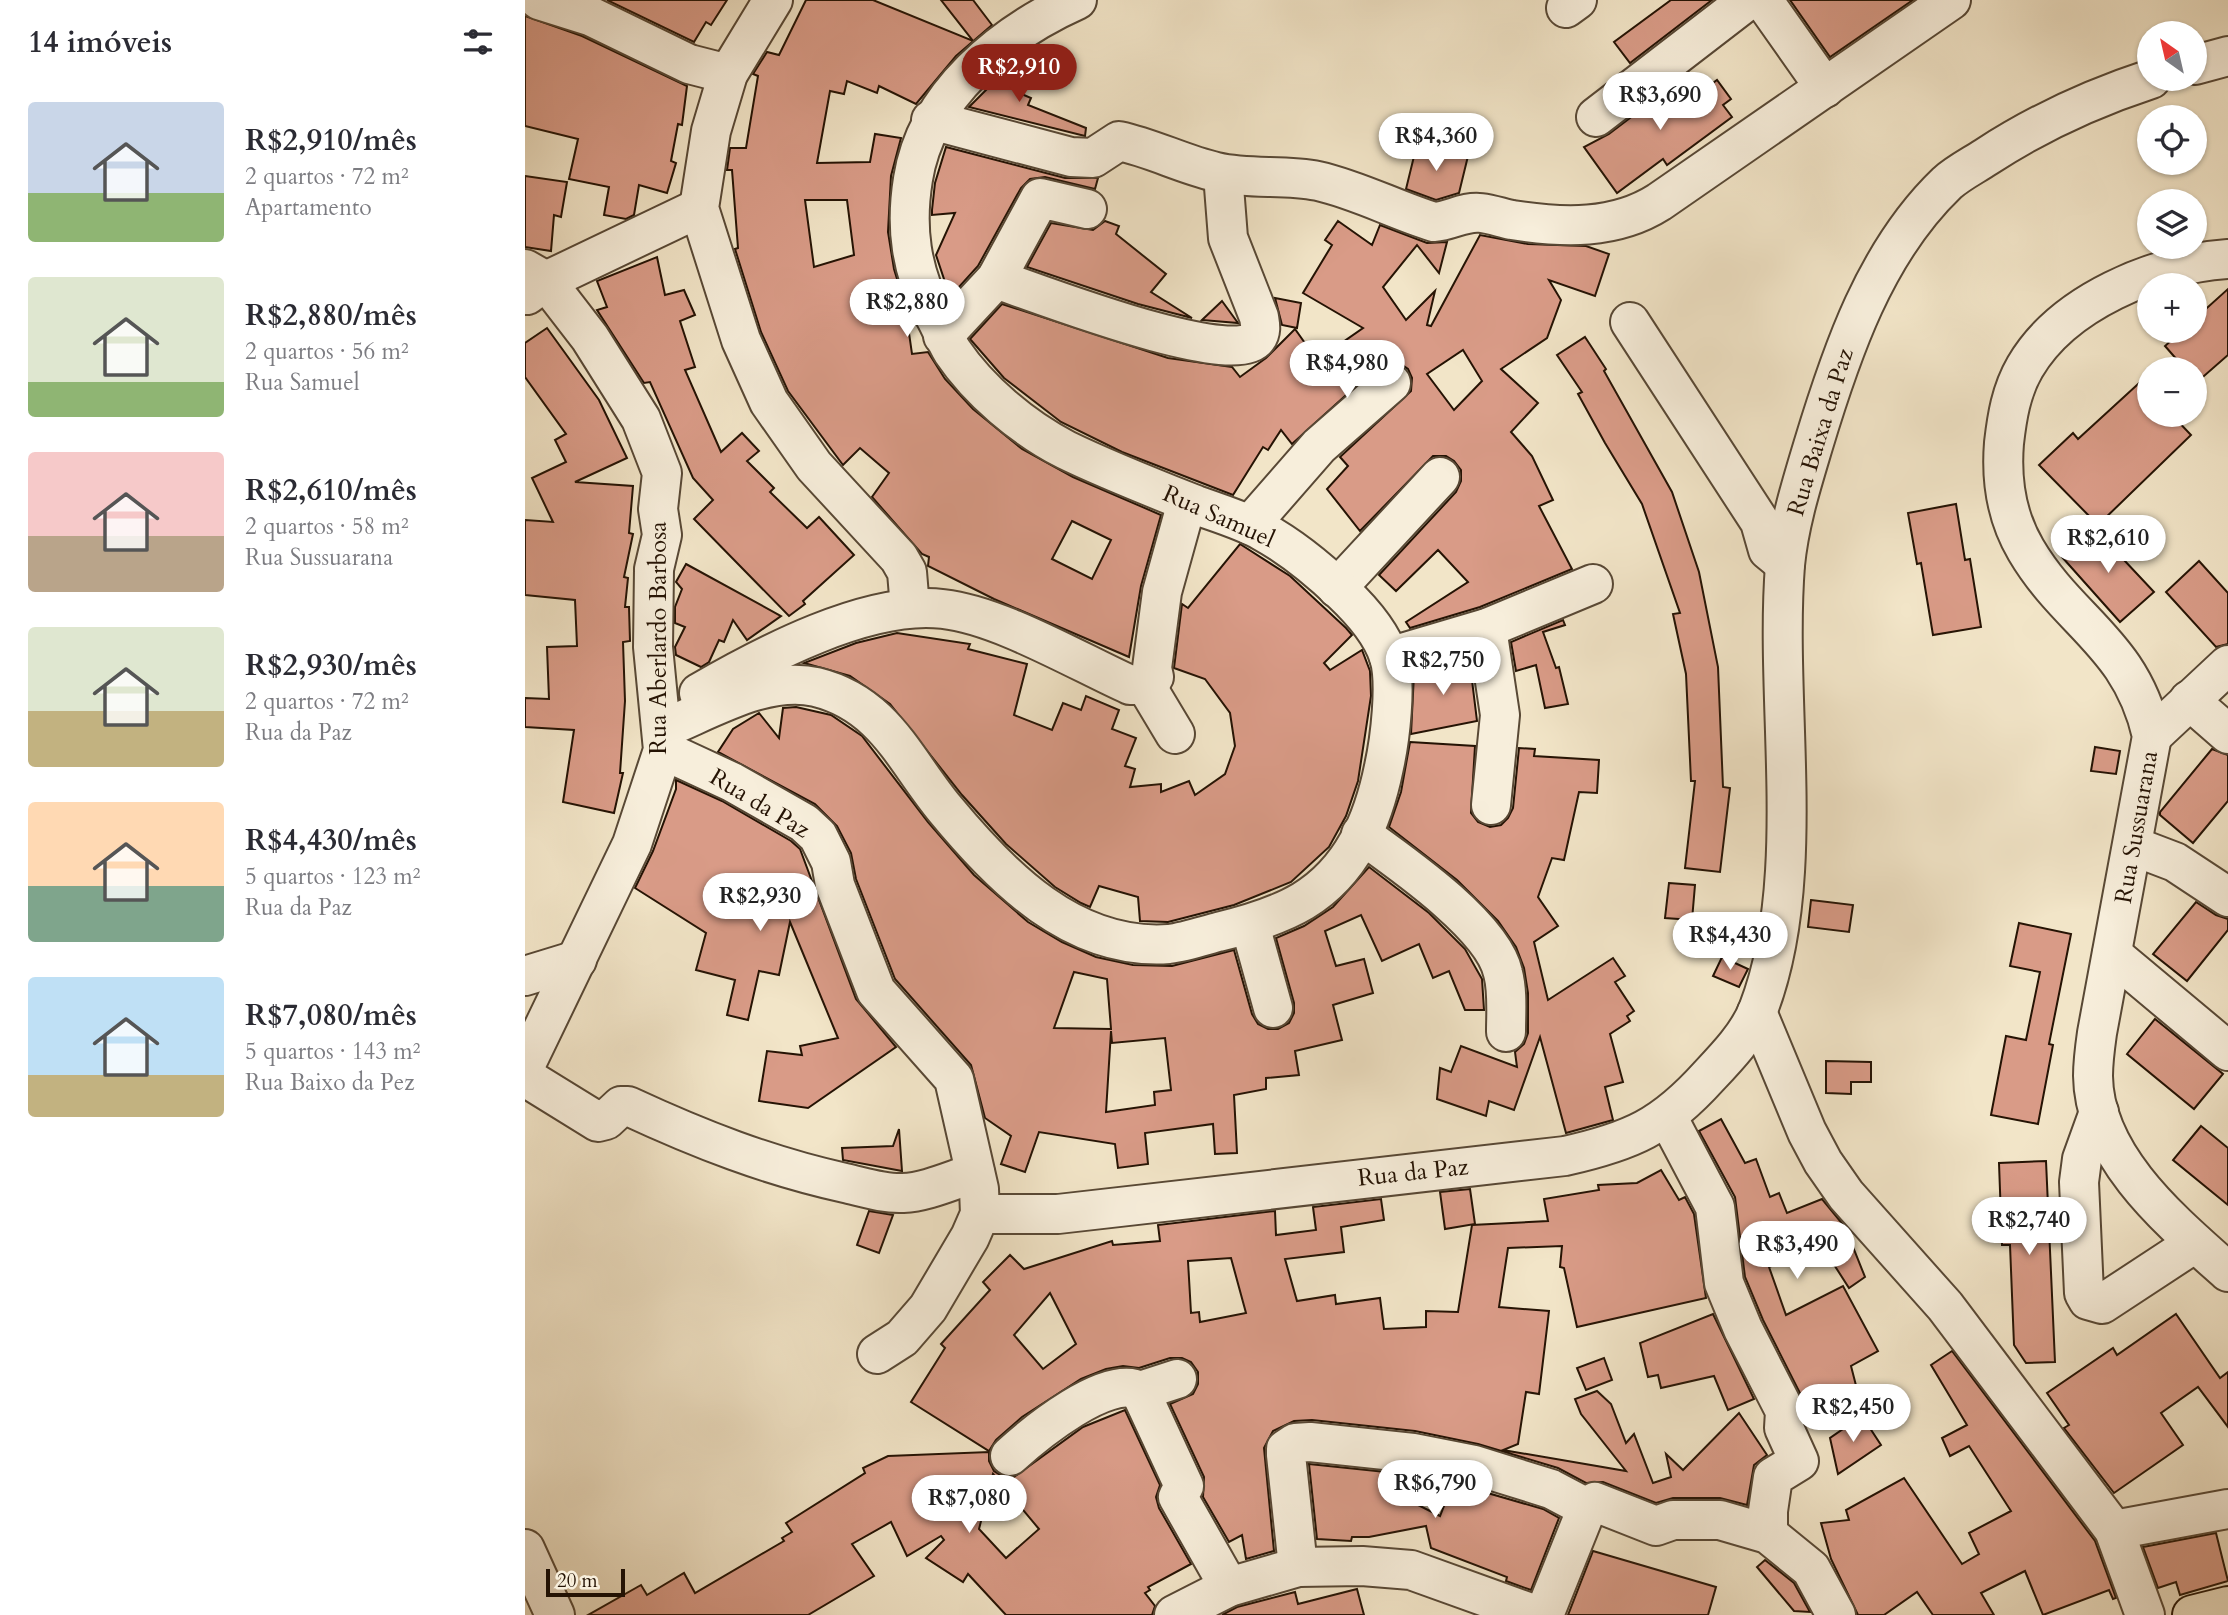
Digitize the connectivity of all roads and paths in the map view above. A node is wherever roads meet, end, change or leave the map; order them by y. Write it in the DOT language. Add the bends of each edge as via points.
graph roads {
  1 [pos="539,0"];
  2 [pos="773,0"];
  3 [pos="1077,0"];
  4 [pos="1748,0"];
  5 [pos="1763,0"];
  6 [pos="1951,0"];
  7 [pos="2228,56"];
  8 [pos="2207,62"];
  9 [pos="728,74"];
  10 [pos="2137,83"];
  11 [pos="1825,88"];
  12 [pos="1596,117"];
  13 [pos="931,120"];
  14 [pos="1223,174"];
  15 [pos="699,208"];
  16 [pos="1087,209"];
  17 [pos="2228,259"];
  18 [pos="996,279"];
  19 [pos="532,282"];
  20 [pos="1630,322"];
  21 [pos="943,336"];
  22 [pos="1391,383"];
  23 [pos="1440,477"];
  24 [pos="1187,502"];
  25 [pos="1776,518"];
  26 [pos="1250,525"];
  27 [pos="1593,584"];
  28 [pos="1337,588"];
  29 [pos="910,608"];
  30 [pos="1487,628"];
  31 [pos="1389,657"];
  32 [pos="2228,665"];
  33 [pos="1145,684"];
  34 [pos="2189,700"];
  35 [pos="662,732"];
  36 [pos="1175,734"];
  37 [pos="2228,734"];
  38 [pos="2152,736"];
  39 [pos="1491,805"];
  40 [pos="1361,834"];
  41 [pos="2133,846"];
  42 [pos="2228,897"];
  43 [pos="1250,925"];
  44 [pos="2112,954"];
  45 [pos="577,960"];
  46 [pos="525,976"];
  47 [pos="1273,1008"];
  48 [pos="1757,1012"];
  49 [pos="1506,1032"];
  50 [pos="2228,1051"];
  51 [pos="525,1066"];
  52 [pos="525,1077"];
  53 [pos="2099,1112"];
  54 [pos="1668,1118"];
  55 [pos="975,1173"];
  56 [pos="980,1214"];
  57 [pos="2195,1242"];
  58 [pos="2228,1272"];
  59 [pos="877,1354"];
  60 [pos="1177,1379"];
  61 [pos="1140,1391"];
  62 [pos="1010,1456"];
  63 [pos="1587,1508"];
  64 [pos="2228,1509"];
  65 [pos="2114,1530"];
  66 [pos="1768,1534"];
  67 [pos="525,1549"];
  68 [pos="1298,1567"];
  69 [pos="1229,1587"];
  70 [pos="2228,1606"];
  71 [pos="555,1615"];
  72 [pos="1174,1615"];
  73 [pos="1535,1615"];
  74 [pos="1544,1615"];
  75 [pos="1836,1615"];
  76 [pos="2145,1615"];
  77 [pos="2192,1615"];
  1 -- 9 [label="street" via="590,16 689,64"];
  2 -- 9 [label="street"];
  3 -- 13 [label="street, Rua Samuel" via="1010,40 973,69"];
  4 -- 12 [label="street"];
  5 -- 11 [label="street"];
  6 -- 11 [label="street"];
  7 -- 8 [label="street"];
  9 -- 15 [label="street" via="711,131"];
  10 -- 25 [label="street, Rua Baixa da Paz" via="2100,95 2021,134 1949,181 1904,232 1859,313"];
  11 -- 14 [label="street" via="1650,208 1616,222 1584,225 1480,213 1434,222 1320,182"];
  13 -- 14 [label="street" via="1071,157 1093,158 1119,141"];
  13 -- 21 [label="street, Rua Samuel" via="914,168 907,214 913,264"];
  14 -- 18 [label="street" via="1228,238 1259,317 1258,337 1251,343 1222,346 1163,334"];
  15 -- 19 [label="street"];
  15 -- 29 [label="street" via="741,340 769,402 814,466 899,558 907,572"];
  16 -- 18 [label="street" via="1040,198"];
  17 -- 38 [label="street, Rua Sussuarana" via="2180,266 2144,279 2069,318 2044,339 2024,368 2008,411 2002,464 2013,522 2047,579 2130,676 2145,704"];
  18 -- 21 [label="street"];
  19 -- 35 [label="street, Rua Aberlardo Barbosa" via="590,338 641,419 662,473 653,647"];
  20 -- 25 [label="street"];
  21 -- 24 [label="street, Rua Samuel" via="956,357 1002,406 1037,432 1064,449"];
  22 -- 26 [label="street" via="1319,446"];
  23 -- 28 [label="street"];
  24 -- 26 [label="street, Rua Samuel"];
  24 -- 33 [label="street" via="1162,592 1154,677"];
  25 -- 48 [label="street, Rua da Paz" via="1768,550 1785,564 1782,704 1786,833 1776,940"];
  26 -- 28 [label="street, Rua Samuel" via="1325,574"];
  27 -- 30 [label="street"];
  28 -- 31 [label="street, Rua Samuel" via="1362,611"];
  29 -- 33 [label="street" via="942,608 971,615 1130,685"];
  29 -- 35 [label="street" via="854,621 767,656"];
  30 -- 31 [label="street"];
  30 -- 39 [label="street" via="1500,715"];
  31 -- 40 [label="street, Rua Samuel" via="1392,729 1381,784"];
  32 -- 34 [label="street"];
  33 -- 36 [label="street"];
  34 -- 37 [label="street"];
  34 -- 38 [label="street"];
  35 -- 43 [label="street, Rua Samuel" via="751,694 787,685 814,687 841,696 870,714 896,738 943,807 1039,905 1089,932 1131,942 1171,944"];
  35 -- 45 [label="street, Rua Aberlardo Barbosa" via="632,844"];
  35 -- 55 [label="street, Rua da Paz" via="818,836 876,991 954,1079"];
  38 -- 41 [label="street, Rua Sussuarana"];
  40 -- 43 [label="street, Rua Samuel" via="1356,852 1342,870 1303,901"];
  40 -- 49 [label="street" via="1448,902 1493,948 1503,971"];
  41 -- 42 [label="street" via="2175,862"];
  41 -- 44 [label="street, Rua Sussuarana"];
  43 -- 47 [label="street"];
  44 -- 50 [label="street"];
  44 -- 53 [label="street, Rua Sussuarana" via="2093,1077"];
  45 -- 46 [label="street"];
  45 -- 51 [label="street, Rua Aberlardo Barbosa"];
  48 -- 54 [label="street, Rua da Paz" via="1735,1046"];
  48 -- 65 [label="street" via="1807,1132 1846,1195 1945,1306"];
  52 -- 55 [label="street" via="598,1122 628,1106 741,1155 883,1191 923,1190"];
  53 -- 57 [label="street, Rua Sussuarana" via="2116,1151 2142,1187"];
  53 -- 57 [label="street" via="2079,1182 2088,1300 2102,1304"];
  54 -- 56 [label="street, Rua da Paz" via="1625,1140 1565,1156 1058,1213"];
  54 -- 66 [label="street" via="1715,1207 1724,1283 1785,1411 1784,1428 1799,1461 1773,1478"];
  55 -- 56 [label="street, Rua da Paz"];
  56 -- 59 [label="street" via="929,1308 902,1338"];
  57 -- 58 [label="street, Rua Sussuarana"];
  60 -- 61 [label="street"];
  61 -- 62 [label="street" via="1131,1386 1090,1399"];
  61 -- 69 [label="street" via="1184,1486 1178,1497"];
  63 -- 66 [label="street" via="1595,1502 1656,1526 1692,1518 1720,1520"];
  63 -- 68 [label="street" via="1551,1489 1474,1465 1413,1453 1294,1443 1286,1455"];
  63 -- 74 [label="street"];
  64 -- 65 [label="street"];
  65 -- 76 [label="street"];
  66 -- 75 [label="street" via="1811,1569"];
  67 -- 71 [label="street"];
  68 -- 69 [label="street"];
  68 -- 73 [label="street" via="1411,1570"];
  69 -- 72 [label="street"];
  70 -- 77 [label="main road"];
}
